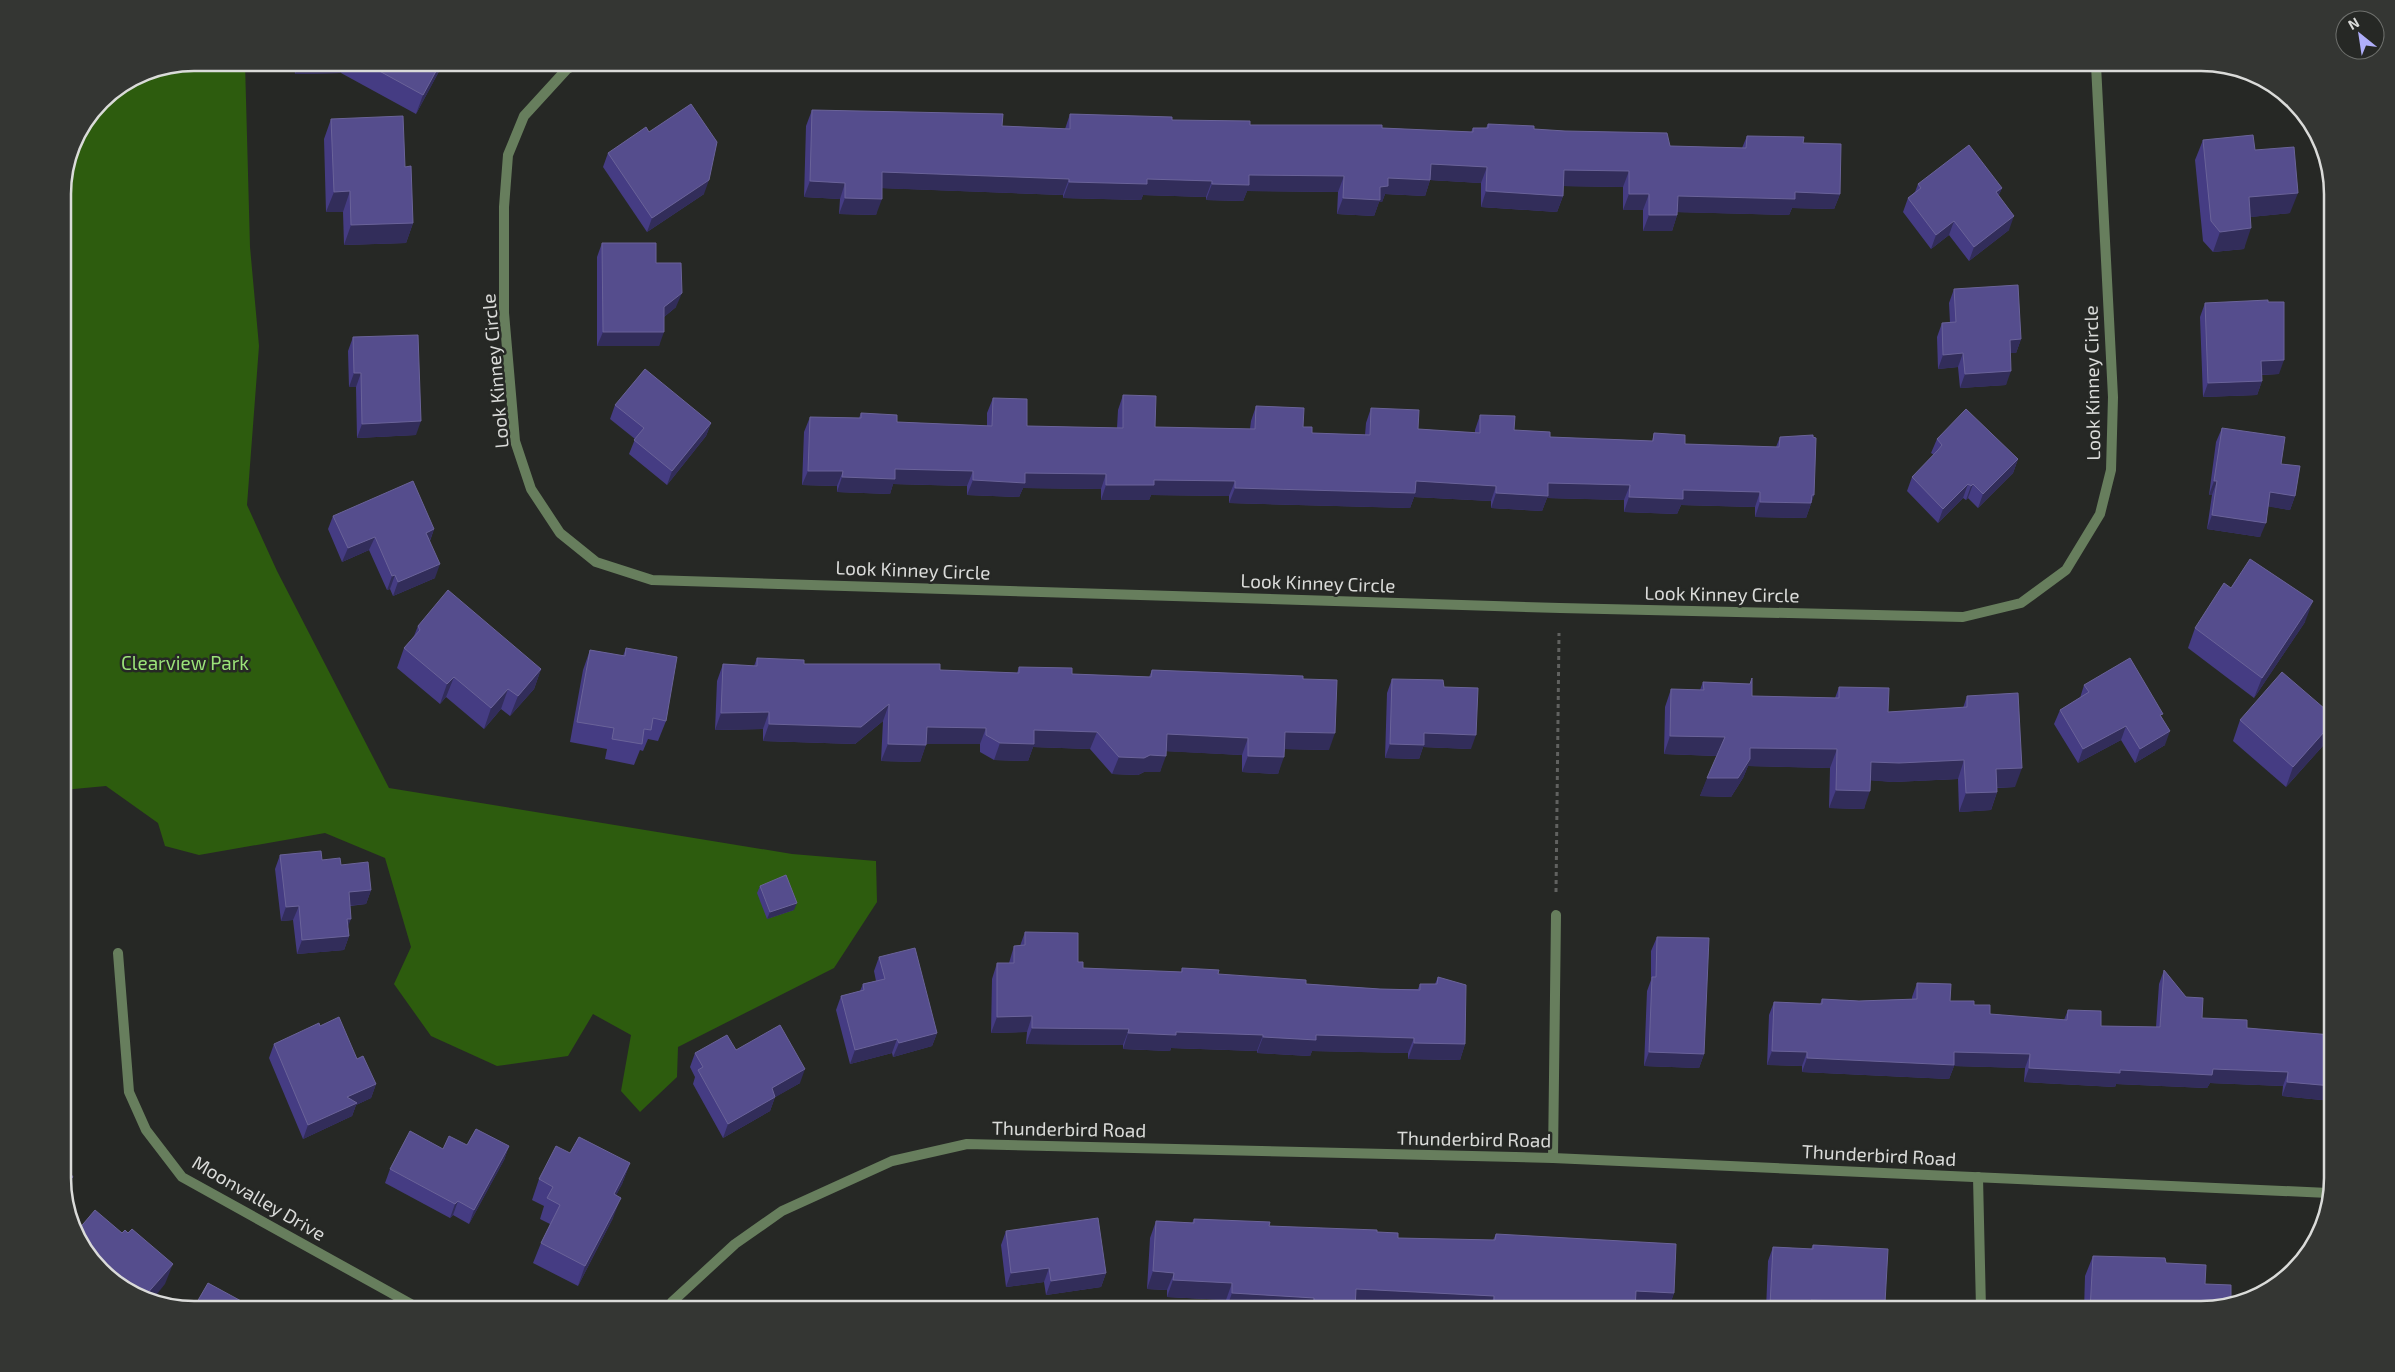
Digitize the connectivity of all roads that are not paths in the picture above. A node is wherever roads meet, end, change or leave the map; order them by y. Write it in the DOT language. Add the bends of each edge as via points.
graph roads {
  1 [pos="565,71"];
  2 [pos="2096,71"];
  3 [pos="1556,915"];
  4 [pos="118,953"];
  5 [pos="1553,1158"];
  6 [pos="1978,1177"];
  7 [pos="2323,1193"];
  8 [pos="404,1301"];
  9 [pos="673,1301"];
  10 [pos="1981,1301"];
  1 -- 2 [label="street, Look Kinney Circle" via="524,116 508,155 504,207 504,313 515,441 531,489 560,533 596,562 652,580 1963,617 2021,604 2066,570 2100,514 2112,470 2114,397"];
  3 -- 5 [label="street"];
  4 -- 8 [label="street, Moonvalley Drive" via="129,1092 146,1130 182,1177"];
  5 -- 6 [label="street, Thunderbird Road"];
  5 -- 9 [label="street, Thunderbird Road" via="967,1144 892,1161 782,1211 735,1244"];
  6 -- 7 [label="street, Thunderbird Road"];
  6 -- 10 [label="street"];
}
